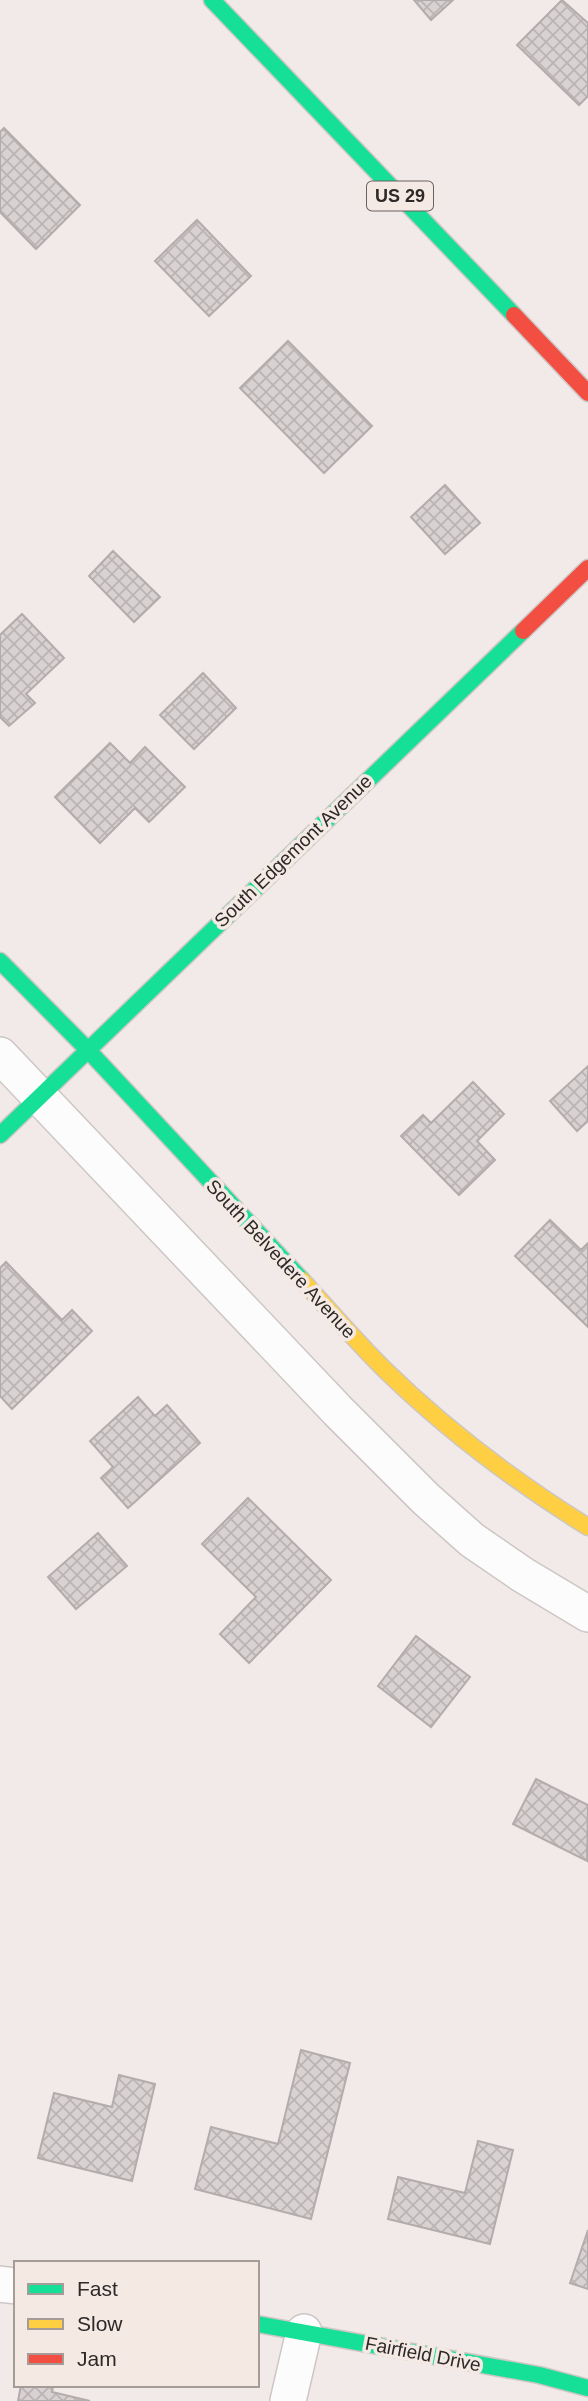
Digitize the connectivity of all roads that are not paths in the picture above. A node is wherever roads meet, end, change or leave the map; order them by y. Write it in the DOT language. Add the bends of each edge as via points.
graph roads {
  1 [pos="212,0"];
  2 [pos="588,393"];
  3 [pos="588,568"];
  4 [pos="0,961"];
  5 [pos="87,1049"];
  6 [pos="0,1055"];
  7 [pos="38,1096"];
  8 [pos="0,1135"];
  9 [pos="588,1527"];
  10 [pos="588,1614"];
  11 [pos="259,2324"];
  12 [pos="304,2332"];
  13 [pos="588,2388"];
  14 [pos="288,2401"];
  1 -- 2 [label="street, US 29"];
  3 -- 5 [label="street, South Edgemont Avenue"];
  4 -- 5 [label="street, South Belvedere Avenue"];
  5 -- 7 [label="street, South Edgemont Avenue"];
  5 -- 9 [label="street, South Belvedere Avenue" via="425,1408 473,1448"];
  6 -- 7 [label="street"];
  7 -- 8 [label="street, South Edgemont Avenue"];
  7 -- 10 [label="street" via="426,1499 472,1540"];
  11 -- 12 [label="street, Fairfield Drive"];
  12 -- 13 [label="street, Fairfield Drive"];
  12 -- 14 [label="street"];
}
